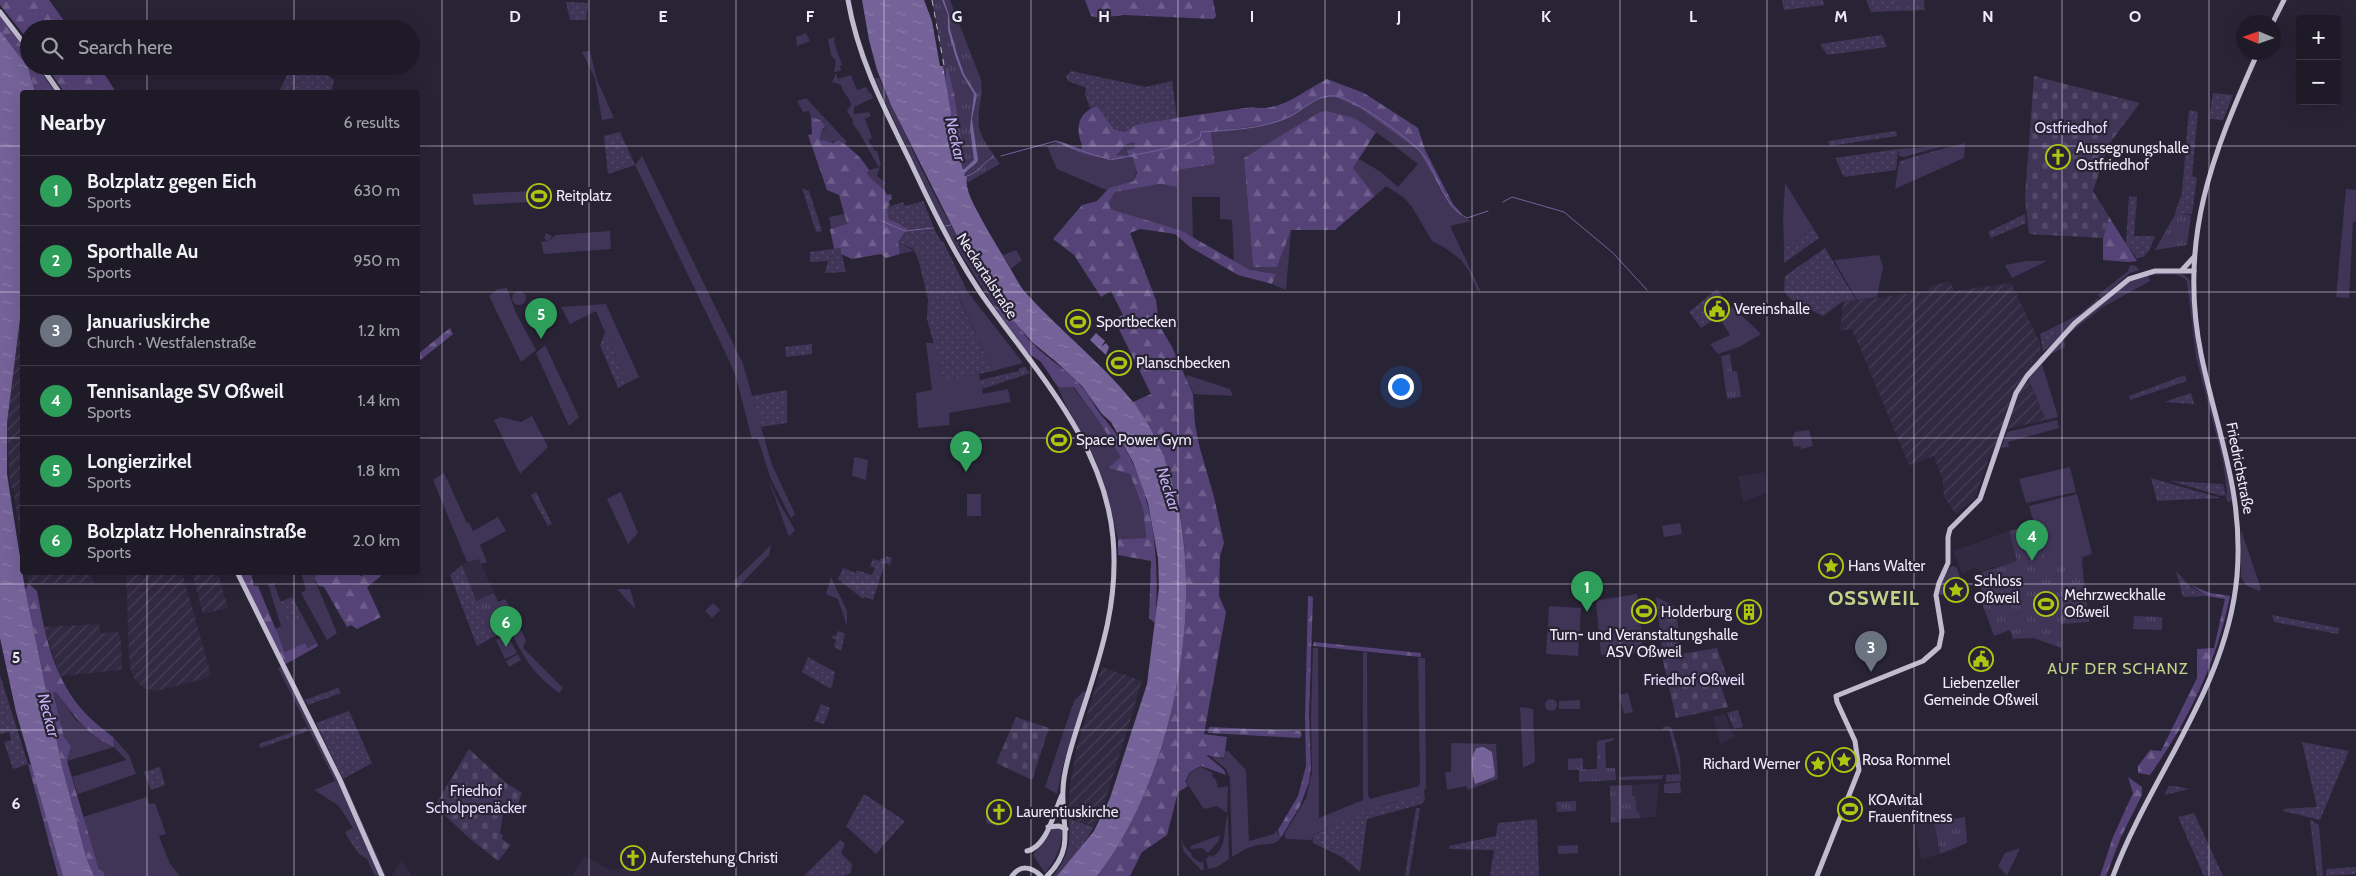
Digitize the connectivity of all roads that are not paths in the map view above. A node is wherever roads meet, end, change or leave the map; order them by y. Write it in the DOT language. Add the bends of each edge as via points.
graph roads {
  1 [pos="848,0"];
  2 [pos="2284,0"];
  3 [pos="0,12"];
  4 [pos="2277,15"];
  5 [pos="20,38"];
  6 [pos="2255,60"];
  7 [pos="47,75"];
  8 [pos="58,90"];
  9 [pos="2194,256"];
  10 [pos="2182,270"];
  11 [pos="2194,271"];
  12 [pos="238,575"];
  13 [pos="1063,795"];
  14 [pos="1048,826"];
  15 [pos="1066,829"];
  16 [pos="1027,852"];
  17 [pos="1039,874"];
  18 [pos="382,876"];
  19 [pos="1012,876"];
  20 [pos="1047,876"];
  21 [pos="1817,876"];
  22 [pos="2113,876"];
  1 -- 13 [label="main road, Neckartalstraße" via="854,30 871,79 940,224 979,289 1053,391 1084,443 1107,504 1114,557 1112,599 1105,640 1068,762"];
  2 -- 4 [label="main road"];
  3 -- 5 [label="main road"];
  6 -- 9 [label="main road, Friedrichstraße" via="2214,158 2203,196"];
  7 -- 8 [label="main road"];
  9 -- 10 [label="main road"];
  9 -- 11 [label="main road, Friedrichstraße"];
  10 -- 11 [label="main road"];
  10 -- 21 [label="main road" via="2143,273 2120,286 2075,323 2027,376 2016,393 1980,499 1954,522 1948,533 1948,563 1936,595 1942,632 1939,647 1923,661 1836,698 1855,741 1860,770"];
  11 -- 22 [label="main road, Friedrichstraße" via="2194,308 2201,353 2235,497 2238,550 2235,594 2223,646 2209,684 2138,818"];
  12 -- 18 [label="main road" via="351,803"];
  13 -- 14 [label="main road"];
  13 -- 15 [label="main road"];
  14 -- 15 [label="main road"];
  14 -- 16 [label="main road" via="1038,846"];
  15 -- 20 [label="main road" via="1062,856"];
  17 -- 19 [label="main road" via="1023,868"];
}
